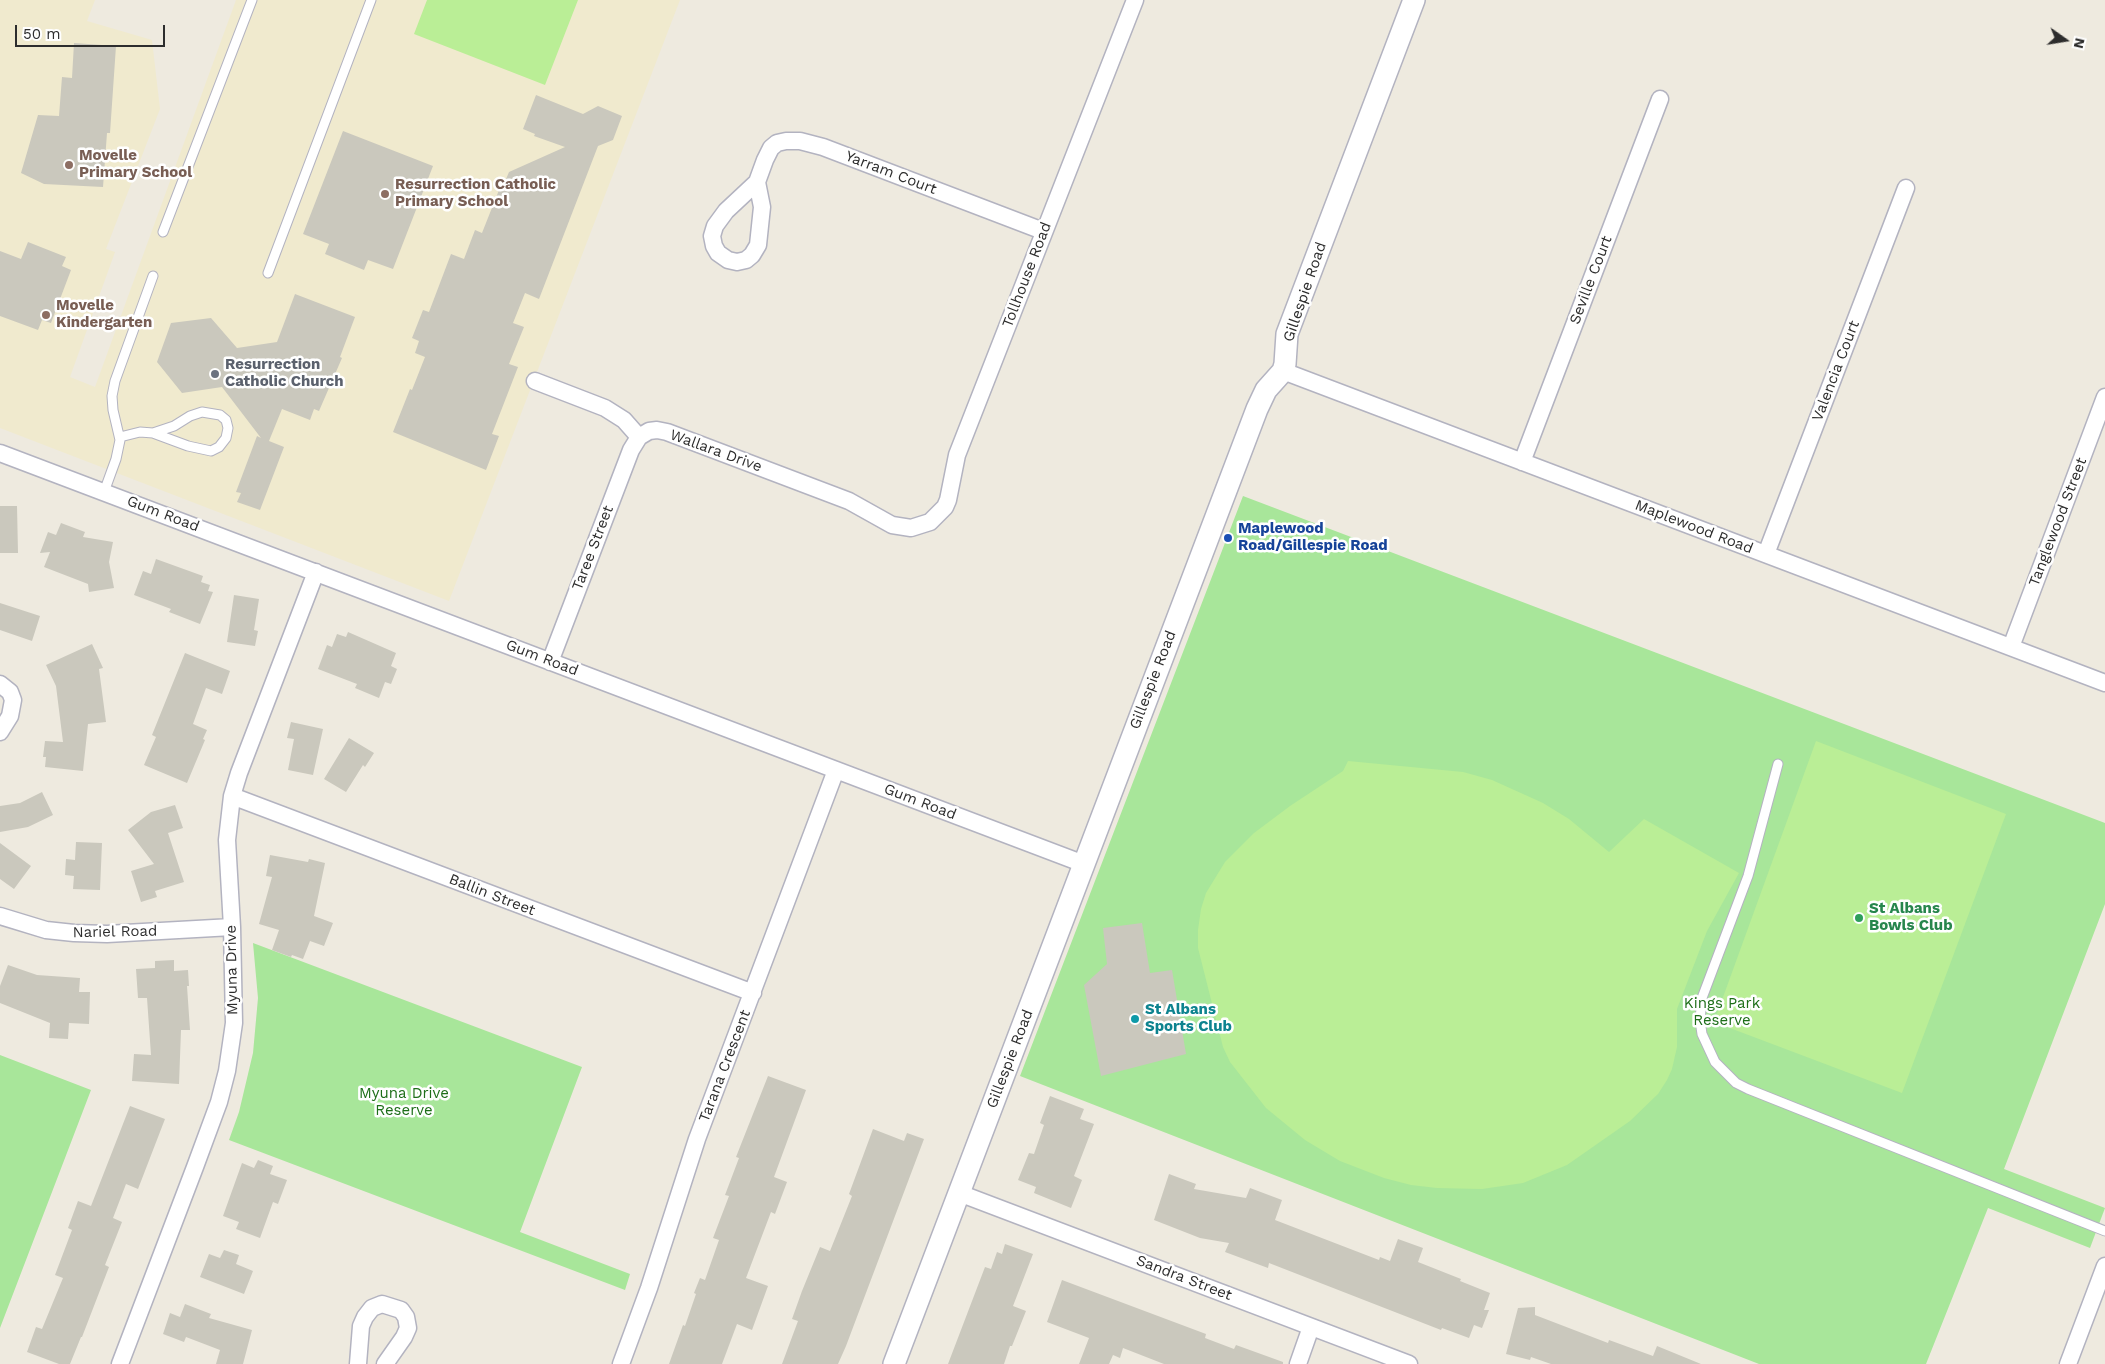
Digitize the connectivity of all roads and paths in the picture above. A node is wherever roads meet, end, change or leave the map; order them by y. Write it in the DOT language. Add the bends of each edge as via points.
graph roads {
  1 [pos="252,0"];
  2 [pos="372,0"];
  3 [pos="1135,0"];
  4 [pos="1414,0"];
  5 [pos="1660,99"];
  6 [pos="758,182"];
  7 [pos="1906,188"];
  8 [pos="1044,231"];
  9 [pos="163,232"];
  10 [pos="268,273"];
  11 [pos="153,276"];
  12 [pos="1283,371"];
  13 [pos="536,381"];
  14 [pos="2105,398"];
  15 [pos="153,433"];
  16 [pos="120,437"];
  17 [pos="639,437"];
  18 [pos="0,453"];
  19 [pos="1522,462"];
  20 [pos="104,492"];
  21 [pos="903,527"];
  22 [pos="1766,554"];
  23 [pos="316,572"];
  24 [pos="2011,647"];
  25 [pos="550,662"];
  26 [pos="2105,683"];
  27 [pos="0,684"];
  28 [pos="0,732"];
  29 [pos="1778,764"];
  30 [pos="836,770"];
  31 [pos="232,796"];
  32 [pos="1084,864"];
  33 [pos="0,916"];
  34 [pos="232,928"];
  35 [pos="752,993"];
  36 [pos="959,1193"];
  37 [pos="2105,1231"];
  38 [pos="2105,1266"];
  39 [pos="1311,1327"];
  40 [pos="120,1364"];
  41 [pos="358,1364"];
  42 [pos="385,1364"];
  43 [pos="621,1364"];
  44 [pos="894,1364"];
  45 [pos="1298,1364"];
  46 [pos="1409,1364"];
  47 [pos="2068,1364"];
  1 -- 9 [label="lane"];
  2 -- 10 [label="lane"];
  3 -- 8 [label="street, Tollhouse Road"];
  4 -- 12 [label="street, Gillespie Road" via="1287,334"];
  5 -- 19 [label="street, Seville Court"];
  6 -- 8 [label="street, Yarram Court" via="771,148 786,141 800,142"];
  7 -- 22 [label="street, Valencia Court"];
  8 -- 21 [label="street, Tollhouse Road" via="957,455 945,507 930,522"];
  11 -- 16 [label="lane" via="115,381 113,410"];
  12 -- 19 [label="street, Maplewood Road"];
  12 -- 32 [label="street, Gillespie Road" via="1266,390 1257,410"];
  13 -- 17 [label="street" via="605,408 624,420"];
  14 -- 24 [label="street, Tanglewood Street"];
  15 -- 15 [label="lane" via="194,449 211,451 226,438 228,428 220,415 202,412"];
  15 -- 16 [label="lane" via="140,432"];
  16 -- 20 [label="lane"];
  17 -- 21 [label="street, Wallara Drive" via="649,431 667,432 849,501 892,525"];
  17 -- 25 [label="street, Taree Street" via="630,450"];
  18 -- 20 [label="street, Gum Road"];
  19 -- 22 [label="street, Maplewood Road"];
  20 -- 23 [label="street, Gum Road"];
  22 -- 24 [label="street, Maplewood Road"];
  23 -- 25 [label="street, Gum Road"];
  23 -- 31 [label="street, Myuna Drive"];
  24 -- 26 [label="street, Maplewood Road"];
  25 -- 30 [label="street, Gum Road"];
  27 -- 28 [label="street" via="10,692 13,700 10,716"];
  29 -- 37 [label="lane" via="1748,876 1702,998 1702,1034 1715,1062 1730,1078 1748,1089"];
  30 -- 32 [label="street, Gum Road"];
  30 -- 35 [label="street, Tarana Crescent"];
  31 -- 34 [label="street, Myuna Drive" via="227,840"];
  31 -- 35 [label="street, Ballin Street"];
  32 -- 36 [label="street, Gillespie Road"];
  33 -- 34 [label="street, Nariel Road" via="46,930 74,933"];
  34 -- 40 [label="street, Myuna Drive" via="234,1023 227,1071 219,1102"];
  35 -- 43 [label="street, Tarana Crescent" via="697,1139"];
  36 -- 39 [label="street, Sandra Street"];
  36 -- 44 [label="street, Gillespie Road"];
  38 -- 47 [label="street"];
  39 -- 45 [label="street"];
  39 -- 46 [label="street, Sandra Street"];
  41 -- 42 [label="street" via="363,1322 372,1308 382,1304 401,1310 408,1328"];
}
